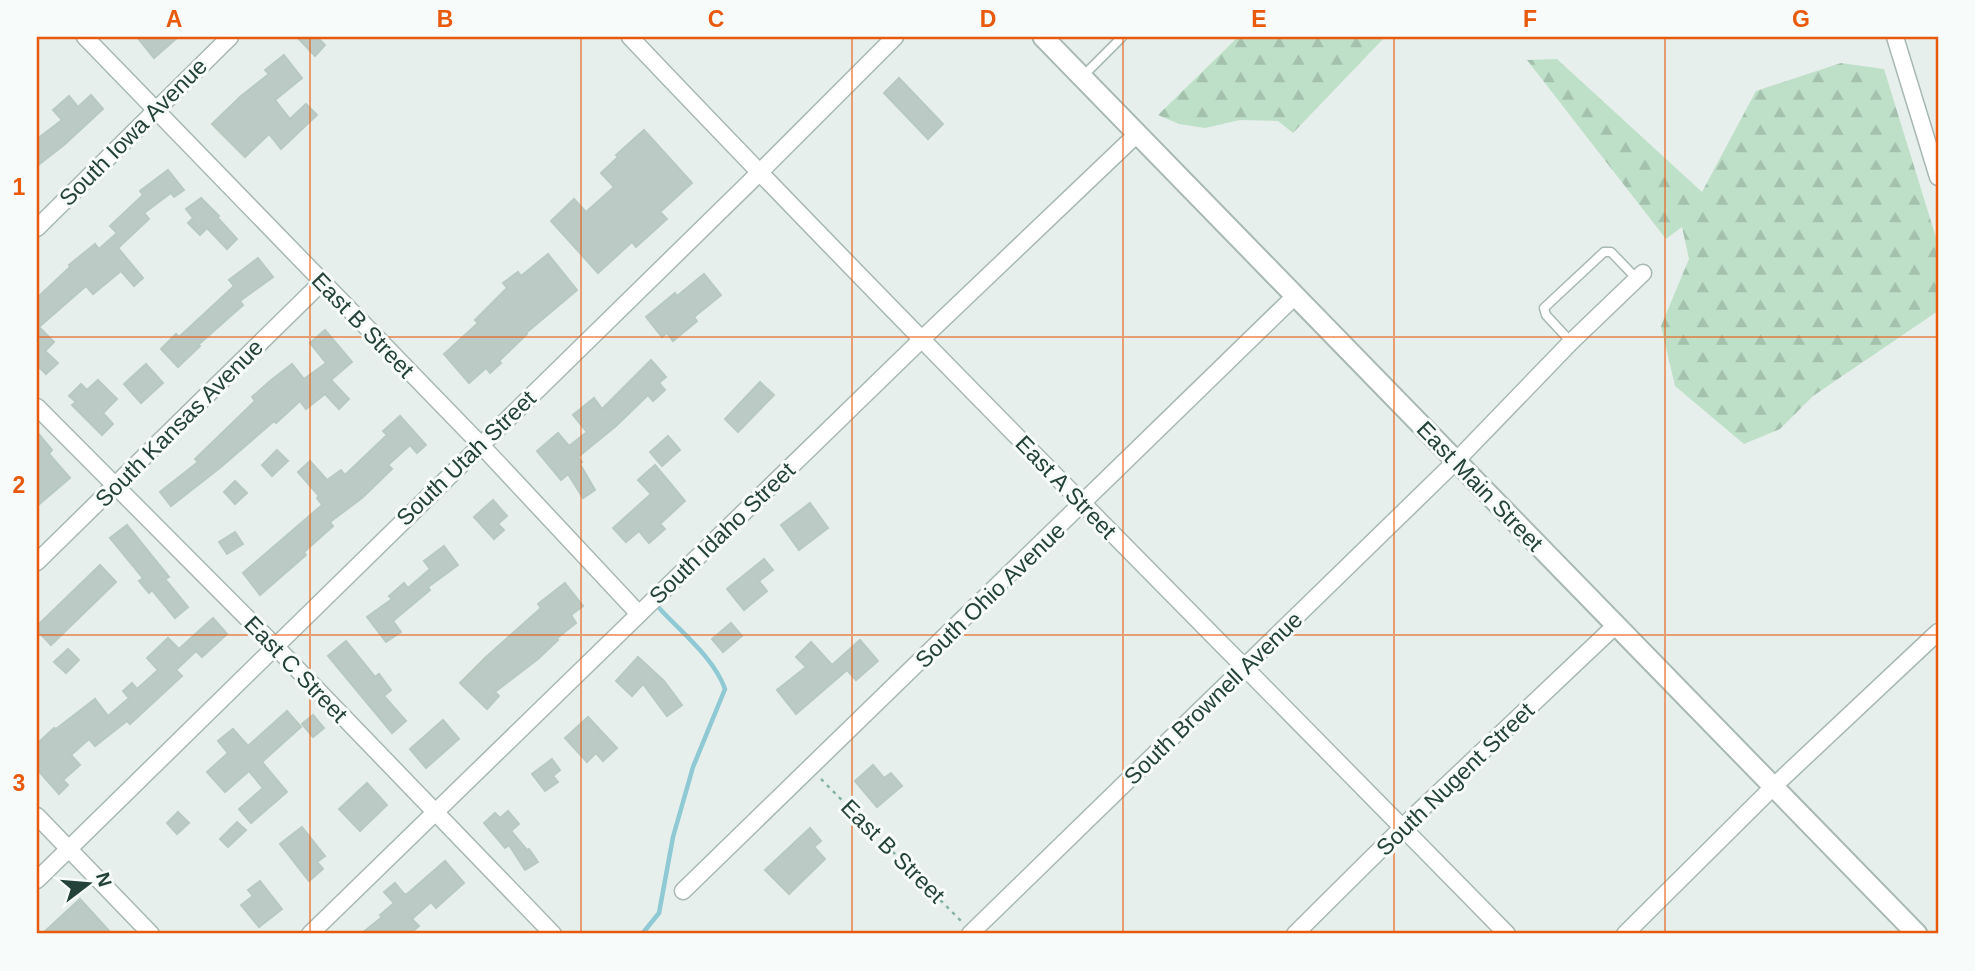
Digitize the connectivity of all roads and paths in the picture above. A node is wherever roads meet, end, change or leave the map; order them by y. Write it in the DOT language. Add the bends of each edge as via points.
graph roads {
  1 [pos="85,37"];
  2 [pos="230,37"];
  3 [pos="630,37"];
  4 [pos="895,37"];
  5 [pos="1043,37"];
  6 [pos="1122,37"];
  7 [pos="1895,37"];
  8 [pos="1082,77"];
  9 [pos="156,109"];
  10 [pos="1137,134"];
  11 [pos="759,173"];
  12 [pos="1938,177"];
  13 [pos="37,228"];
  14 [pos="1640,276"];
  15 [pos="321,283"];
  16 [pos="1295,296"];
  17 [pos="922,339"];
  18 [pos="1571,342"];
  19 [pos="37,407"];
  20 [pos="480,444"];
  21 [pos="1456,461"];
  22 [pos="116,486"];
  23 [pos="1082,504"];
  24 [pos="37,562"];
  25 [pos="639,614"];
  26 [pos="1616,625"];
  27 [pos="1938,632"];
  28 [pos="275,646"];
  29 [pos="1245,667"];
  30 [pos="811,769"];
  31 [pos="1774,786"];
  32 [pos="435,814"];
  33 [pos="37,816"];
  34 [pos="1402,828"];
  35 [pos="69,849"];
  36 [pos="37,880"];
  37 [pos="683,891"];
  38 [pos="971,933"];
  39 [pos="151,934"];
  40 [pos="310,934"];
  41 [pos="553,934"];
  42 [pos="1295,934"];
  43 [pos="1507,934"];
  44 [pos="1625,934"];
  45 [pos="1917,934"];
  1 -- 9 [label="street, East B Street"];
  2 -- 9 [label="street, South Iowa Avenue"];
  3 -- 11 [label="street, East A Street"];
  4 -- 11 [label="street, South Utah Street"];
  5 -- 8 [label="street, East Main Street"];
  6 -- 8 [label="lane"];
  7 -- 12 [label="street"];
  8 -- 10 [label="street, East Main Street"];
  9 -- 13 [label="street, South Iowa Avenue"];
  9 -- 15 [label="street, East B Street"];
  10 -- 16 [label="street, East Main Street"];
  10 -- 17 [label="street, South Idaho Street"];
  11 -- 17 [label="street, East A Street"];
  11 -- 20 [label="street, South Utah Street"];
  14 -- 18 [label="street, South Brownell Avenue"];
  14 -- 18 [label="lane" via="1611,252 1604,252 1544,308"];
  15 -- 20 [label="street, East B Street"];
  15 -- 22 [label="street, South Kansas Avenue"];
  16 -- 21 [label="street, East Main Street"];
  16 -- 23 [label="street, South Ohio Avenue"];
  17 -- 23 [label="street, East A Street"];
  17 -- 25 [label="street, South Idaho Street"];
  18 -- 21 [label="street, South Brownell Avenue"];
  19 -- 22 [label="street, East C Street"];
  20 -- 25 [label="street, East B Street"];
  20 -- 28 [label="street, South Utah Street"];
  21 -- 26 [label="street, East Main Street"];
  21 -- 29 [label="street, South Brownell Avenue"];
  22 -- 24 [label="street, South Kansas Avenue"];
  22 -- 28 [label="street, East C Street"];
  23 -- 29 [label="street, East A Street"];
  23 -- 30 [label="street, South Ohio Avenue"];
  25 -- 32 [label="street, South Idaho Street"];
  26 -- 31 [label="street, East Main Street"];
  26 -- 34 [label="street, South Nugent Street"];
  27 -- 31 [label="street"];
  28 -- 32 [label="street, East C Street"];
  28 -- 35 [label="street, South Utah Street"];
  29 -- 34 [label="street, East A Street"];
  29 -- 38 [label="street, South Brownell Avenue"];
  30 -- 37 [label="street, South Ohio Avenue"];
  30 -- 38 [label="path, East B Street"];
  31 -- 44 [label="street"];
  31 -- 45 [label="street, East Main Street"];
  32 -- 40 [label="street, South Idaho Street"];
  32 -- 41 [label="street, East C Street"];
  33 -- 35 [label="street"];
  34 -- 42 [label="street, South Nugent Street"];
  34 -- 43 [label="street, East A Street"];
  35 -- 36 [label="street, South Utah Street"];
  35 -- 39 [label="street"];
}
